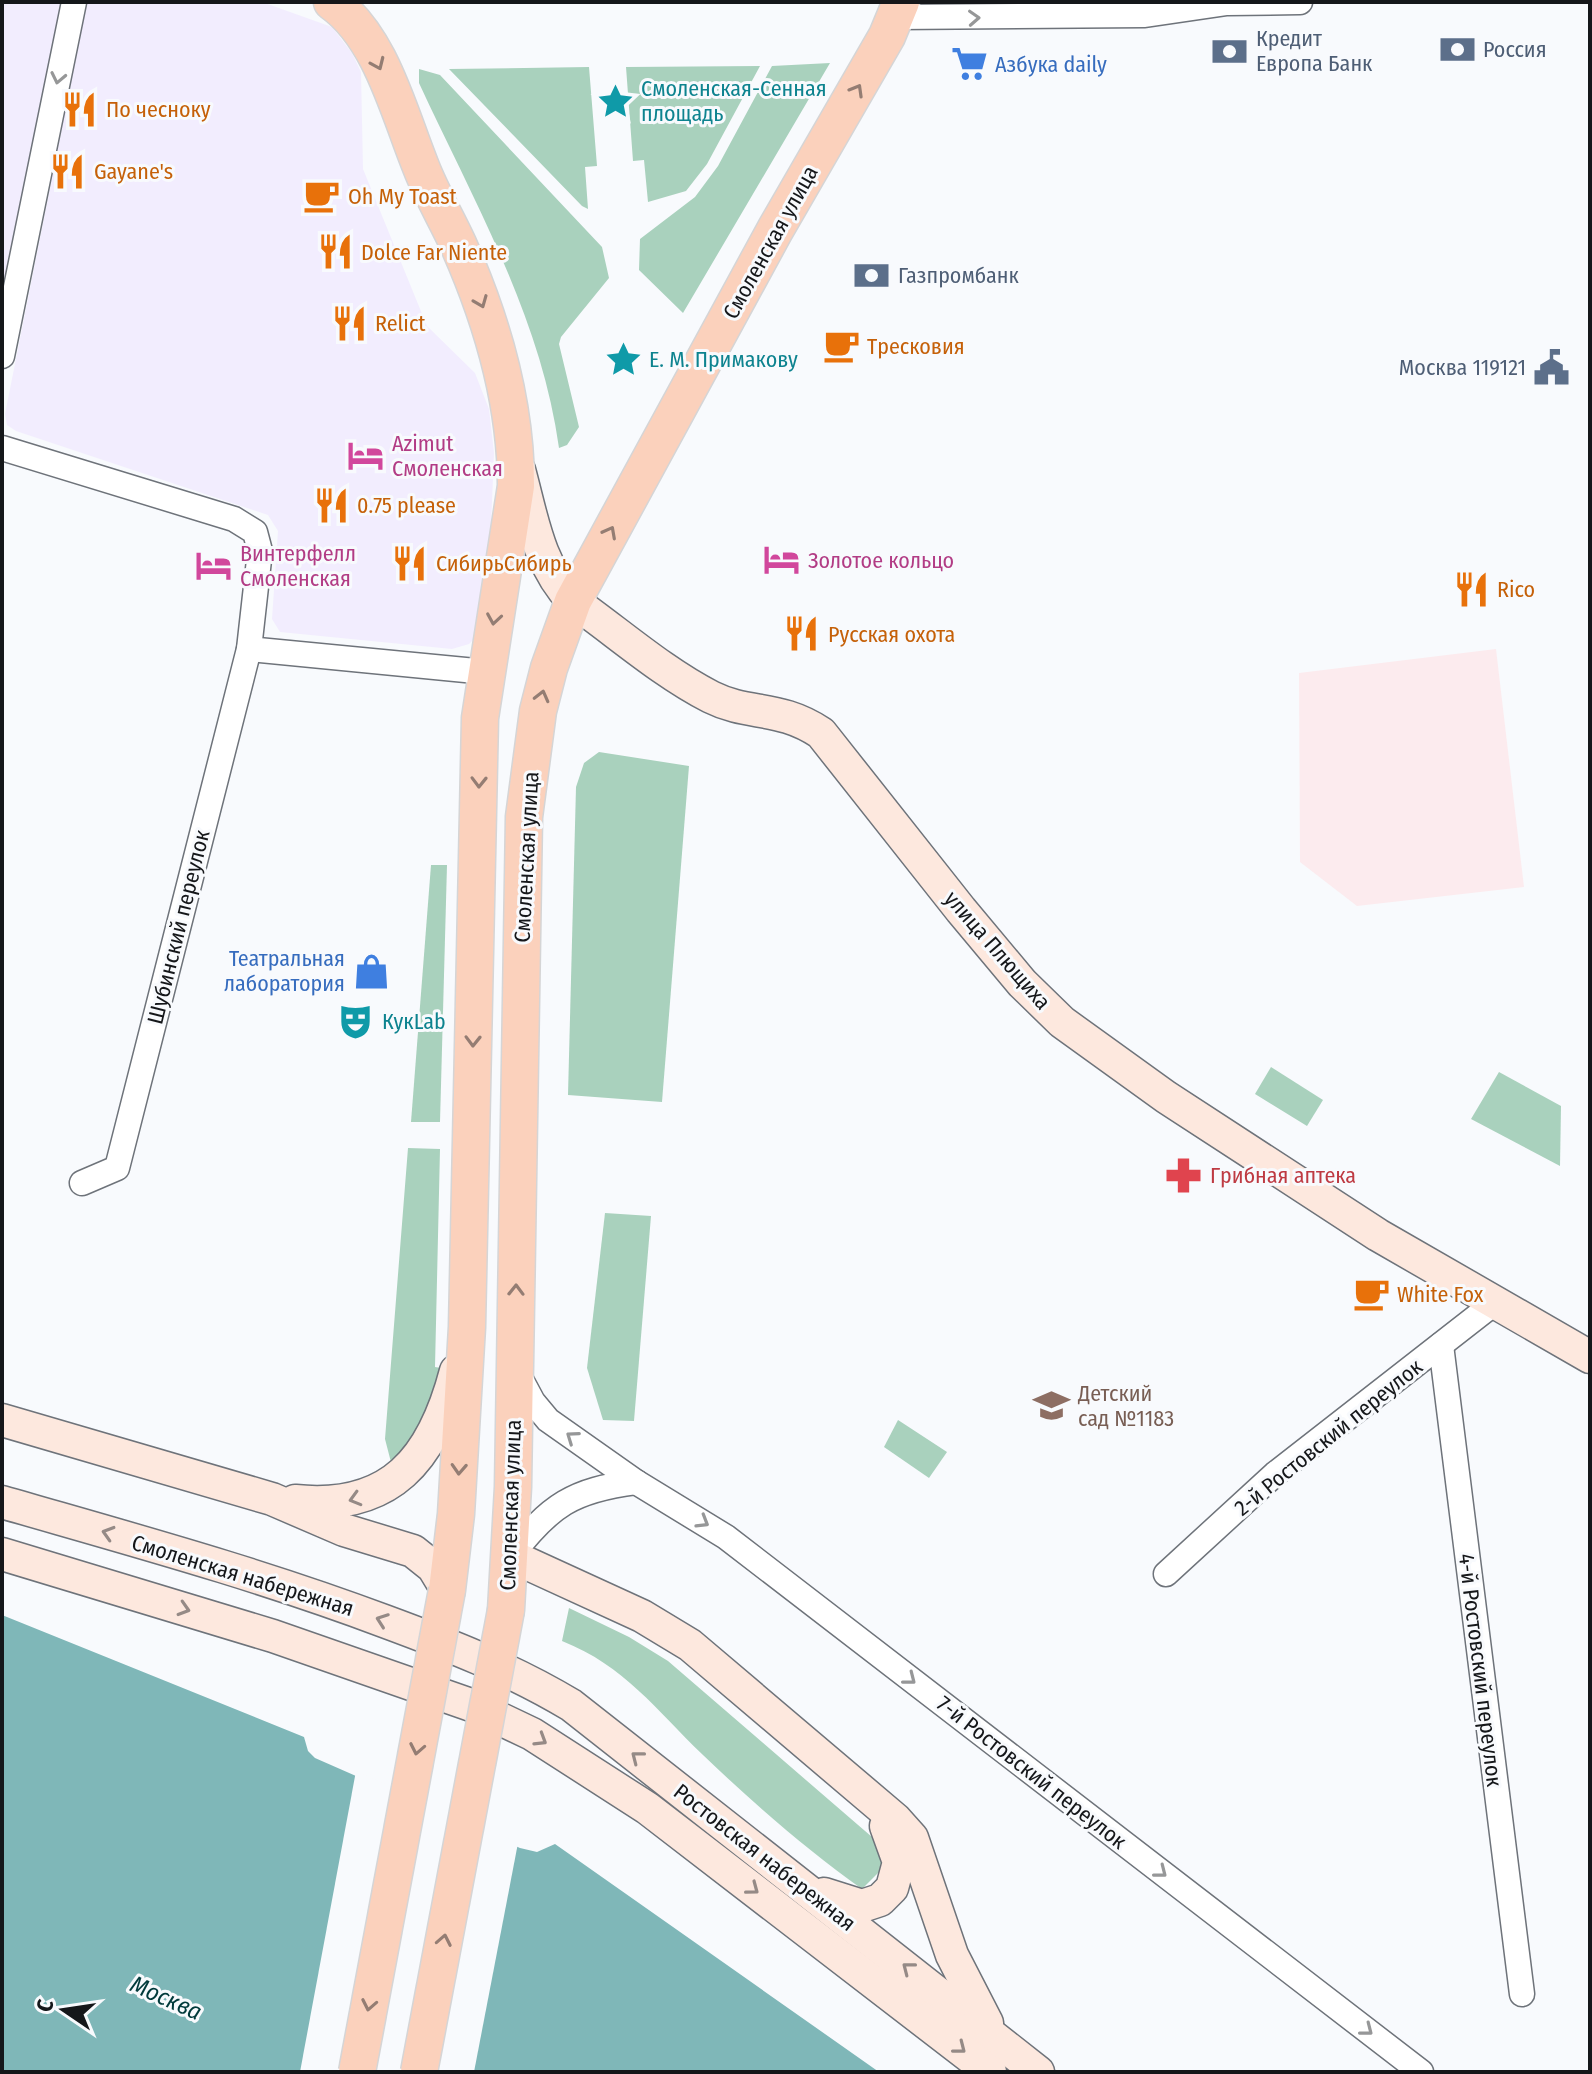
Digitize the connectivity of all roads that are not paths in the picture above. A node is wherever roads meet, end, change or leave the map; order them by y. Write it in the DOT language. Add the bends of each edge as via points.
graph roads {
  1 [pos="74,2"];
  2 [pos="332,2"];
  3 [pos="1300,2"];
  4 [pos="898,10"];
  5 [pos="2,356"];
  6 [pos="2,448"];
  7 [pos="516,458"];
  8 [pos="573,601"];
  9 [pos="249,649"];
  10 [pos="486,672"];
  11 [pos="82,1183"];
  12 [pos="1493,1304"];
  13 [pos="467,1327"];
  14 [pos="1441,1345"];
  15 [pos="1590,1357"];
  16 [pos="515,1368"];
  17 [pos="2,1420"];
  18 [pos="636,1482"];
  19 [pos="272,1499"];
  20 [pos="2,1502"];
  21 [pos="2,1554"];
  22 [pos="511,1556"];
  23 [pos="1166,1574"];
  24 [pos="447,1590"];
  25 [pos="482,1657"];
  26 [pos="860,1792"];
  27 [pos="799,1884"];
  28 [pos="1522,1994"];
  29 [pos="992,2033"];
  30 [pos="357,2072"];
  31 [pos="419,2072"];
  32 [pos="990,2072"];
  33 [pos="1038,2072"];
  34 [pos="1421,2072"];
  1 -- 5 [label="street, one-way"];
  2 -- 7 [label="main road, one-way" via="373,52 488,320"];
  4 -- 3 [label="street, one-way" via="1145,15 1227,3"];
  8 -- 4 [label="main road, Смоленская улица, one-way"];
  6 -- 9 [label="street" via="234,519 255,532 260,551"];
  7 -- 8 [label="main road, улица Плющиха" via="542,558"];
  7 -- 10 [label="main road, one-way"];
  8 -- 12 [label="main road, улица Плющиха" via="713,699 781,712 821,733 969,920 1062,1022 1191,1114"];
  16 -- 8 [label="main road, Смоленская улица, one-way" via="524,817 538,711"];
  9 -- 10 [label="street"];
  9 -- 11 [label="street, Шубинский переулок" via="117,1168"];
  10 -- 13 [label="main road, one-way" via="480,718"];
  12 -- 14 [label="street, 2-й Ростовский переулок"];
  12 -- 15 [label="main road, улица Плющиха"];
  13 -- 19 [label="main road, one-way" via="447,1405 429,1443 410,1467 363,1498 321,1504"];
  13 -- 24 [label="main road, one-way"];
  14 -- 23 [label="street, 2-й Ростовский переулок" via="1275,1474"];
  14 -- 28 [label="street, 4-й Ростовский переулок"];
  18 -- 16 [label="street, 7-й Ростовский переулок, one-way" via="548,1420"];
  16 -- 22 [label="main road, Смоленская улица"];
  17 -- 19 [label="main road"];
  18 -- 22 [label="street" via="576,1494 540,1521"];
  18 -- 34 [label="street, 7-й Ростовский переулок, one-way" via="726,1537"];
  19 -- 24 [label="main road" via="344,1530 413,1551 433,1567"];
  25 -- 20 [label="main road, Смоленская набережная, one-way" via="307,1592"];
  21 -- 32 [label="main road, Ростовская набережная, one-way" via="273,1636 471,1705 532,1734 647,1808"];
  22 -- 26 [label="main road" via="629,1610 690,1645"];
  31 -- 22 [label="main road, Смоленская улица, one-way, bridge" via="506,1610"];
  24 -- 30 [label="main road, one-way, bridge"];
  27 -- 25 [label="main road, Ростовская набережная, one-way" via="571,1705"];
  26 -- 27 [label="main road" via="888,1828 899,1862 892,1888 880,1900 862,1906"];
  26 -- 29 [label="main road" via="912,1838 952,1955"];
  29 -- 27 [label="main road, Ростовская набережная, one-way"];
  29 -- 33 [label="main road, Ростовская набережная"];
}
